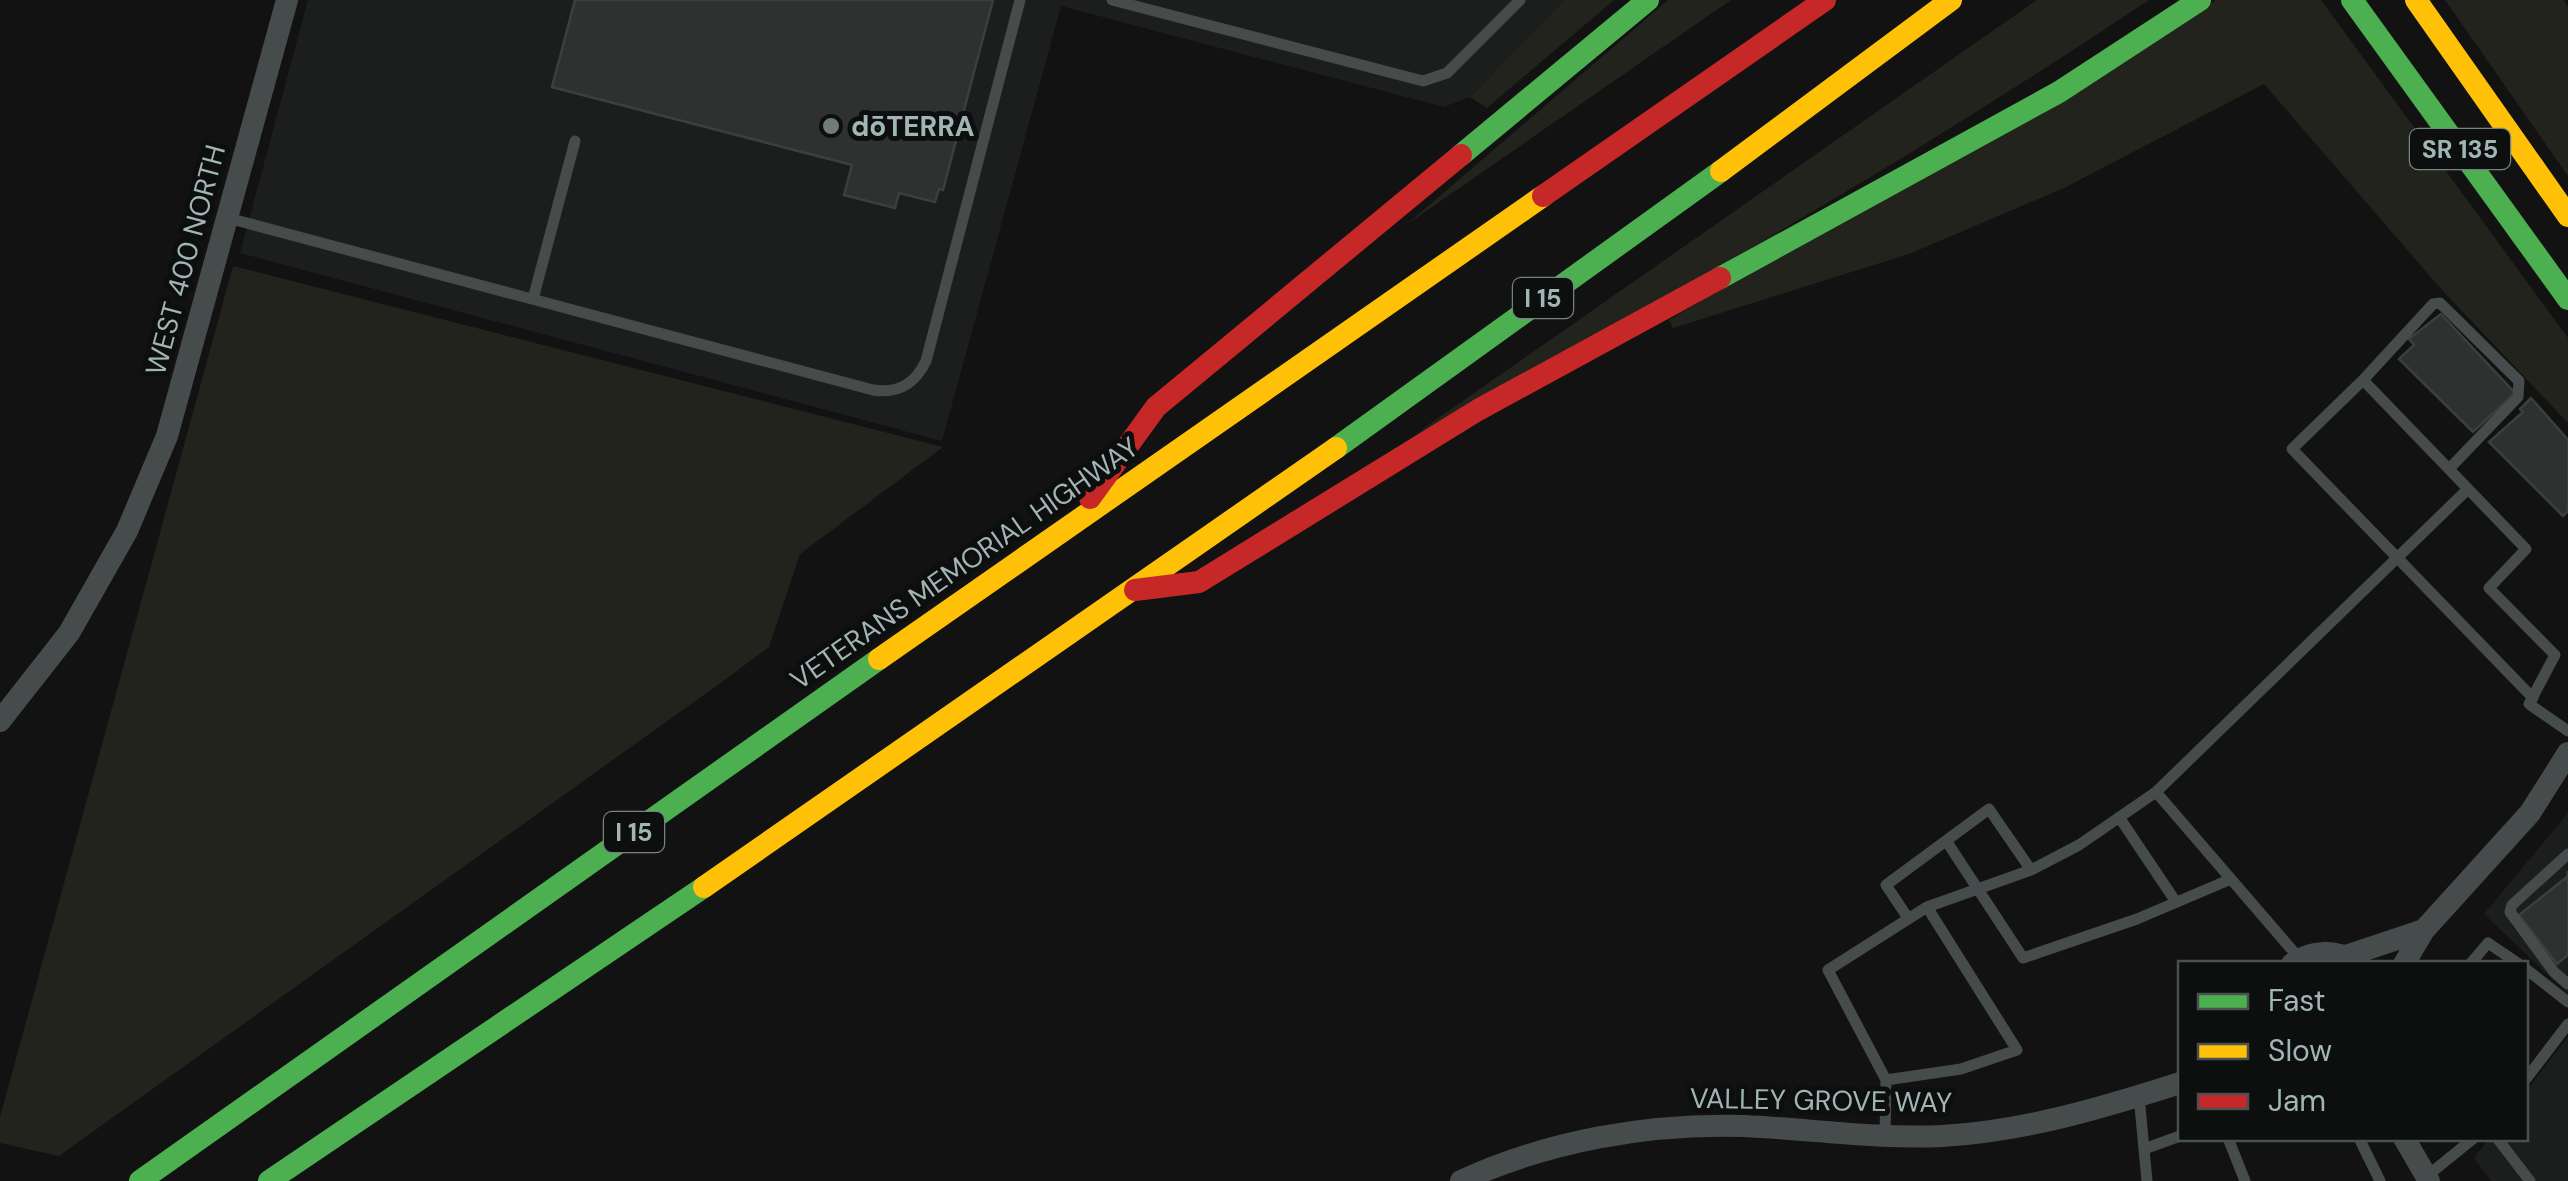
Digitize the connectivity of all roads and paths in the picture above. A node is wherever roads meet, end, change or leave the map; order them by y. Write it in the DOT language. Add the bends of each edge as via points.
graph roads {
  1 [pos="287,0"];
  2 [pos="1020,0"];
  3 [pos="1112,0"];
  4 [pos="1520,0"];
  5 [pos="1648,0"];
  6 [pos="1825,0"];
  7 [pos="1952,0"];
  8 [pos="2200,0"];
  9 [pos="2352,0"];
  10 [pos="2416,0"];
  11 [pos="575,141"];
  12 [pos="2568,216"];
  13 [pos="228,218"];
  14 [pos="2568,299"];
  15 [pos="533,300"];
  16 [pos="2363,380"];
  17 [pos="2449,469"];
  18 [pos="2468,488"];
  19 [pos="1072,522"];
  20 [pos="2397,558"];
  21 [pos="1130,591"];
  22 [pos="2533,698"];
  23 [pos="0,721"];
  24 [pos="2568,730"];
  25 [pos="2568,753"];
  26 [pos="2156,792"];
  27 [pos="2119,818"];
  28 [pos="1946,842"];
  29 [pos="2568,854"];
  30 [pos="2031,870"];
  31 [pos="2230,878"];
  32 [pos="1975,889"];
  33 [pos="2176,902"];
  34 [pos="1926,907"];
  35 [pos="1908,918"];
  36 [pos="2424,930"];
  37 [pos="2353,960"];
  38 [pos="2296,961"];
  39 [pos="2406,961"];
  40 [pos="2473,961"];
  41 [pos="2515,961"];
  42 [pos="2528,971"];
  43 [pos="2568,984"];
  44 [pos="2568,1002"];
  45 [pos="2568,1024"];
  46 [pos="2528,1076"];
  47 [pos="1886,1080"];
  48 [pos="2178,1084"];
  49 [pos="2140,1096"];
  50 [pos="1884,1137"];
  51 [pos="2178,1137"];
  52 [pos="2229,1141"];
  53 [pos="2360,1141"];
  54 [pos="2406,1141"];
  55 [pos="2471,1141"];
  56 [pos="2499,1141"];
  57 [pos="2144,1149"];
  58 [pos="2428,1179"];
  59 [pos="140,1181"];
  60 [pos="268,1181"];
  61 [pos="1461,1181"];
  62 [pos="2147,1181"];
  63 [pos="2244,1181"];
  64 [pos="2380,1181"];
  65 [pos="2530,1181"];
  1 -- 13 [label="street, WEST 400 NORTH"];
  2 -- 15 [label="lane" via="926,361 906,386 873,390"];
  3 -- 4 [label="lane" via="1423,81 1447,73"];
  5 -- 19 [label="main road" via="1156,406"];
  6 -- 19 [label="main road, VETERANS MEMORIAL HIGHWAY / I 15"];
  7 -- 21 [label="main road, I 15" via="1728,168"];
  8 -- 21 [label="main road" via="2059,92 1478,410 1198,582"];
  9 -- 14 [label="main road, SR 135"];
  10 -- 12 [label="main road, SR 135"];
  11 -- 15 [label="lane"];
  13 -- 15 [label="lane"];
  13 -- 23 [label="street, WEST 400 NORTH" via="167,436 127,531 70,633"];
  16 -- 17 [label="lane"];
  16 -- 17 [label="lane" via="2436,303 2507,368 2521,385 2518,397"];
  16 -- 20 [label="lane" via="2292,449"];
  17 -- 18 [label="lane"];
  18 -- 20 [label="lane"];
  18 -- 22 [label="lane" via="2526,549 2488,588 2554,655"];
  19 -- 59 [label="main road, VETERANS MEMORIAL HIGHWAY / I 15"];
  20 -- 22 [label="lane"];
  20 -- 26 [label="lane"];
  21 -- 60 [label="main road, I 15"];
  22 -- 24 [label="lane" via="2529,704"];
  25 -- 36 [label="street" via="2530,813"];
  26 -- 27 [label="lane"];
  26 -- 31 [label="lane"];
  27 -- 30 [label="lane"];
  27 -- 33 [label="lane"];
  28 -- 30 [label="lane" via="1989,809"];
  28 -- 32 [label="lane"];
  28 -- 35 [label="lane" via="1886,885"];
  29 -- 43 [label="lane" via="2510,912"];
  30 -- 32 [label="lane"];
  31 -- 33 [label="lane"];
  31 -- 38 [label="lane"];
  32 -- 33 [label="lane" via="2023,958"];
  32 -- 34 [label="lane"];
  34 -- 35 [label="lane"];
  34 -- 47 [label="lane" via="2017,1050 1961,1068"];
  35 -- 47 [label="lane" via="1828,970"];
  36 -- 37 [label="street"];
  36 -- 39 [label="street"];
  37 -- 38 [label="street" via="2331,952"];
  40 -- 41 [label="lane" via="2488,943"];
  42 -- 44 [label="lane"];
  45 -- 46 [label="lane"];
  47 -- 50 [label="lane"];
  48 -- 49 [label="street, VALLEY GROVE WAY"];
  49 -- 50 [label="street, VALLEY GROVE WAY" via="2042,1123"];
  49 -- 57 [label="lane"];
  50 -- 61 [label="street, VALLEY GROVE WAY" via="1746,1126 1661,1128 1552,1149"];
  51 -- 57 [label="lane"];
  52 -- 63 [label="lane"];
  53 -- 64 [label="lane"];
  54 -- 58 [label="street"];
  55 -- 58 [label="lane"];
  56 -- 65 [label="lane"];
  57 -- 62 [label="lane"];
}
